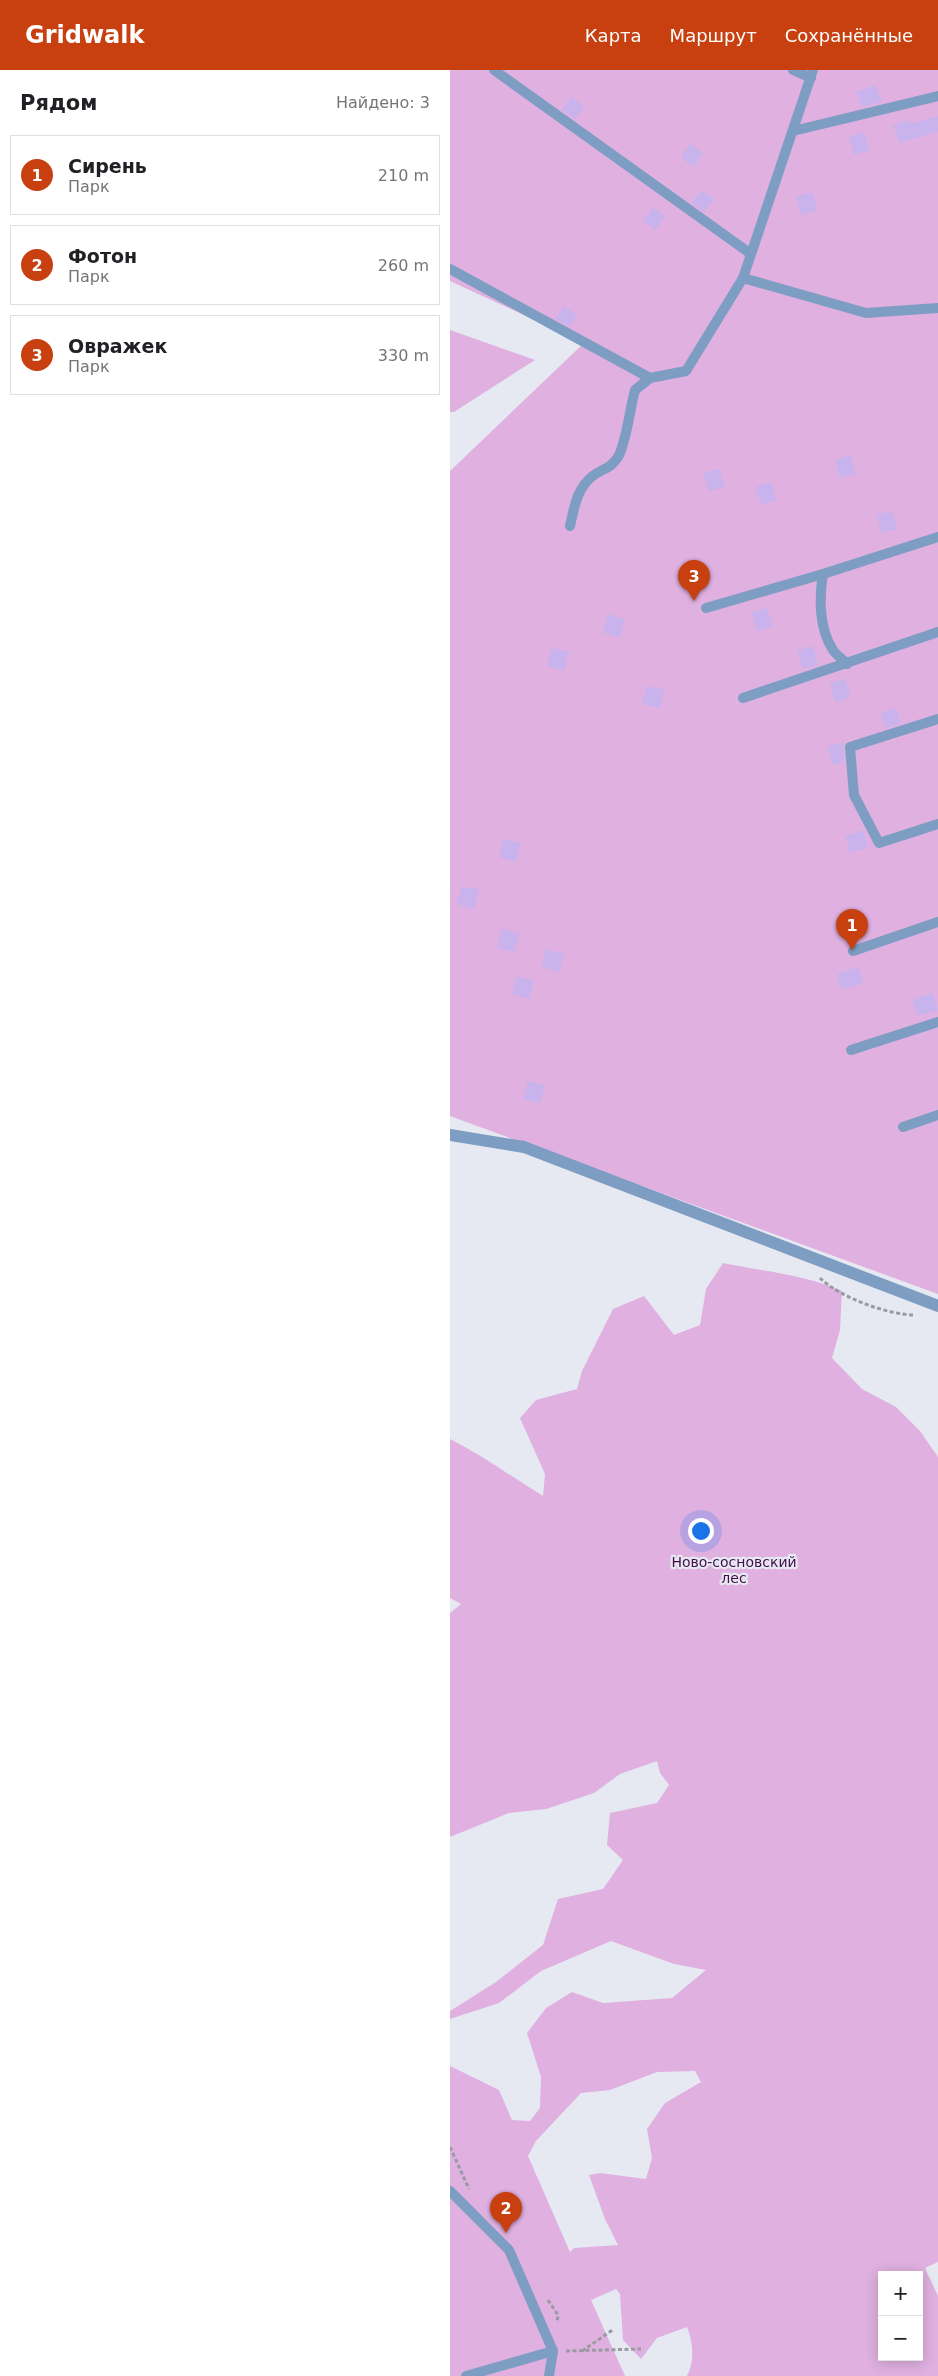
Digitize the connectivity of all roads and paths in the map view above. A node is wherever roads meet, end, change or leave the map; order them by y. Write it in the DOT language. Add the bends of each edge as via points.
graph roads {
  1 [pos="494,70"];
  2 [pos="793,70"];
  3 [pos="812,74"];
  4 [pos="938,96"];
  5 [pos="793,131"];
  6 [pos="751,254"];
  7 [pos="450,269"];
  8 [pos="743,278"];
  9 [pos="938,308"];
  10 [pos="650,378"];
  11 [pos="570,526"];
  12 [pos="938,537"];
  13 [pos="823,574"];
  14 [pos="706,608"];
  15 [pos="938,632"];
  16 [pos="847,664"];
  17 [pos="744,698"];
  18 [pos="938,719"];
  19 [pos="938,824"];
  20 [pos="938,922"];
  21 [pos="853,950"];
  22 [pos="938,1022"];
  23 [pos="851,1050"];
  24 [pos="938,1115"];
  25 [pos="904,1127"];
  26 [pos="450,1135"];
  27 [pos="938,1306"];
  28 [pos="450,2191"];
  29 [pos="614,2329"];
  30 [pos="641,2349"];
  31 [pos="553,2351"];
  32 [pos="581,2351"];
  33 [pos="466,2376"];
  34 [pos="549,2376"];
  1 -- 6 [label="lane"];
  2 -- 3 [label="lane"];
  3 -- 5 [label="lane"];
  4 -- 5 [label="lane"];
  5 -- 6 [label="lane"];
  6 -- 8 [label="lane"];
  7 -- 10 [label="lane"];
  8 -- 9 [label="lane" via="866,313"];
  8 -- 10 [label="lane" via="686,371"];
  10 -- 11 [label="lane" via="635,390 624,444 618,457 608,469 593,475 579,493"];
  12 -- 13 [label="lane"];
  13 -- 14 [label="lane"];
  13 -- 16 [label="lane" via="821,617 833,650"];
  15 -- 16 [label="lane"];
  16 -- 17 [label="lane"];
  18 -- 19 [label="lane" via="850,747 854,795 879,843"];
  20 -- 21 [label="lane"];
  22 -- 23 [label="lane"];
  24 -- 25 [label="lane"];
  26 -- 27 [label="street" via="524,1147"];
  28 -- 31 [label="lane" via="509,2250"];
  29 -- 32 [label="path"];
  30 -- 32 [label="path"];
  31 -- 32 [label="path"];
  31 -- 33 [label="lane"];
  31 -- 34 [label="lane"];
}
